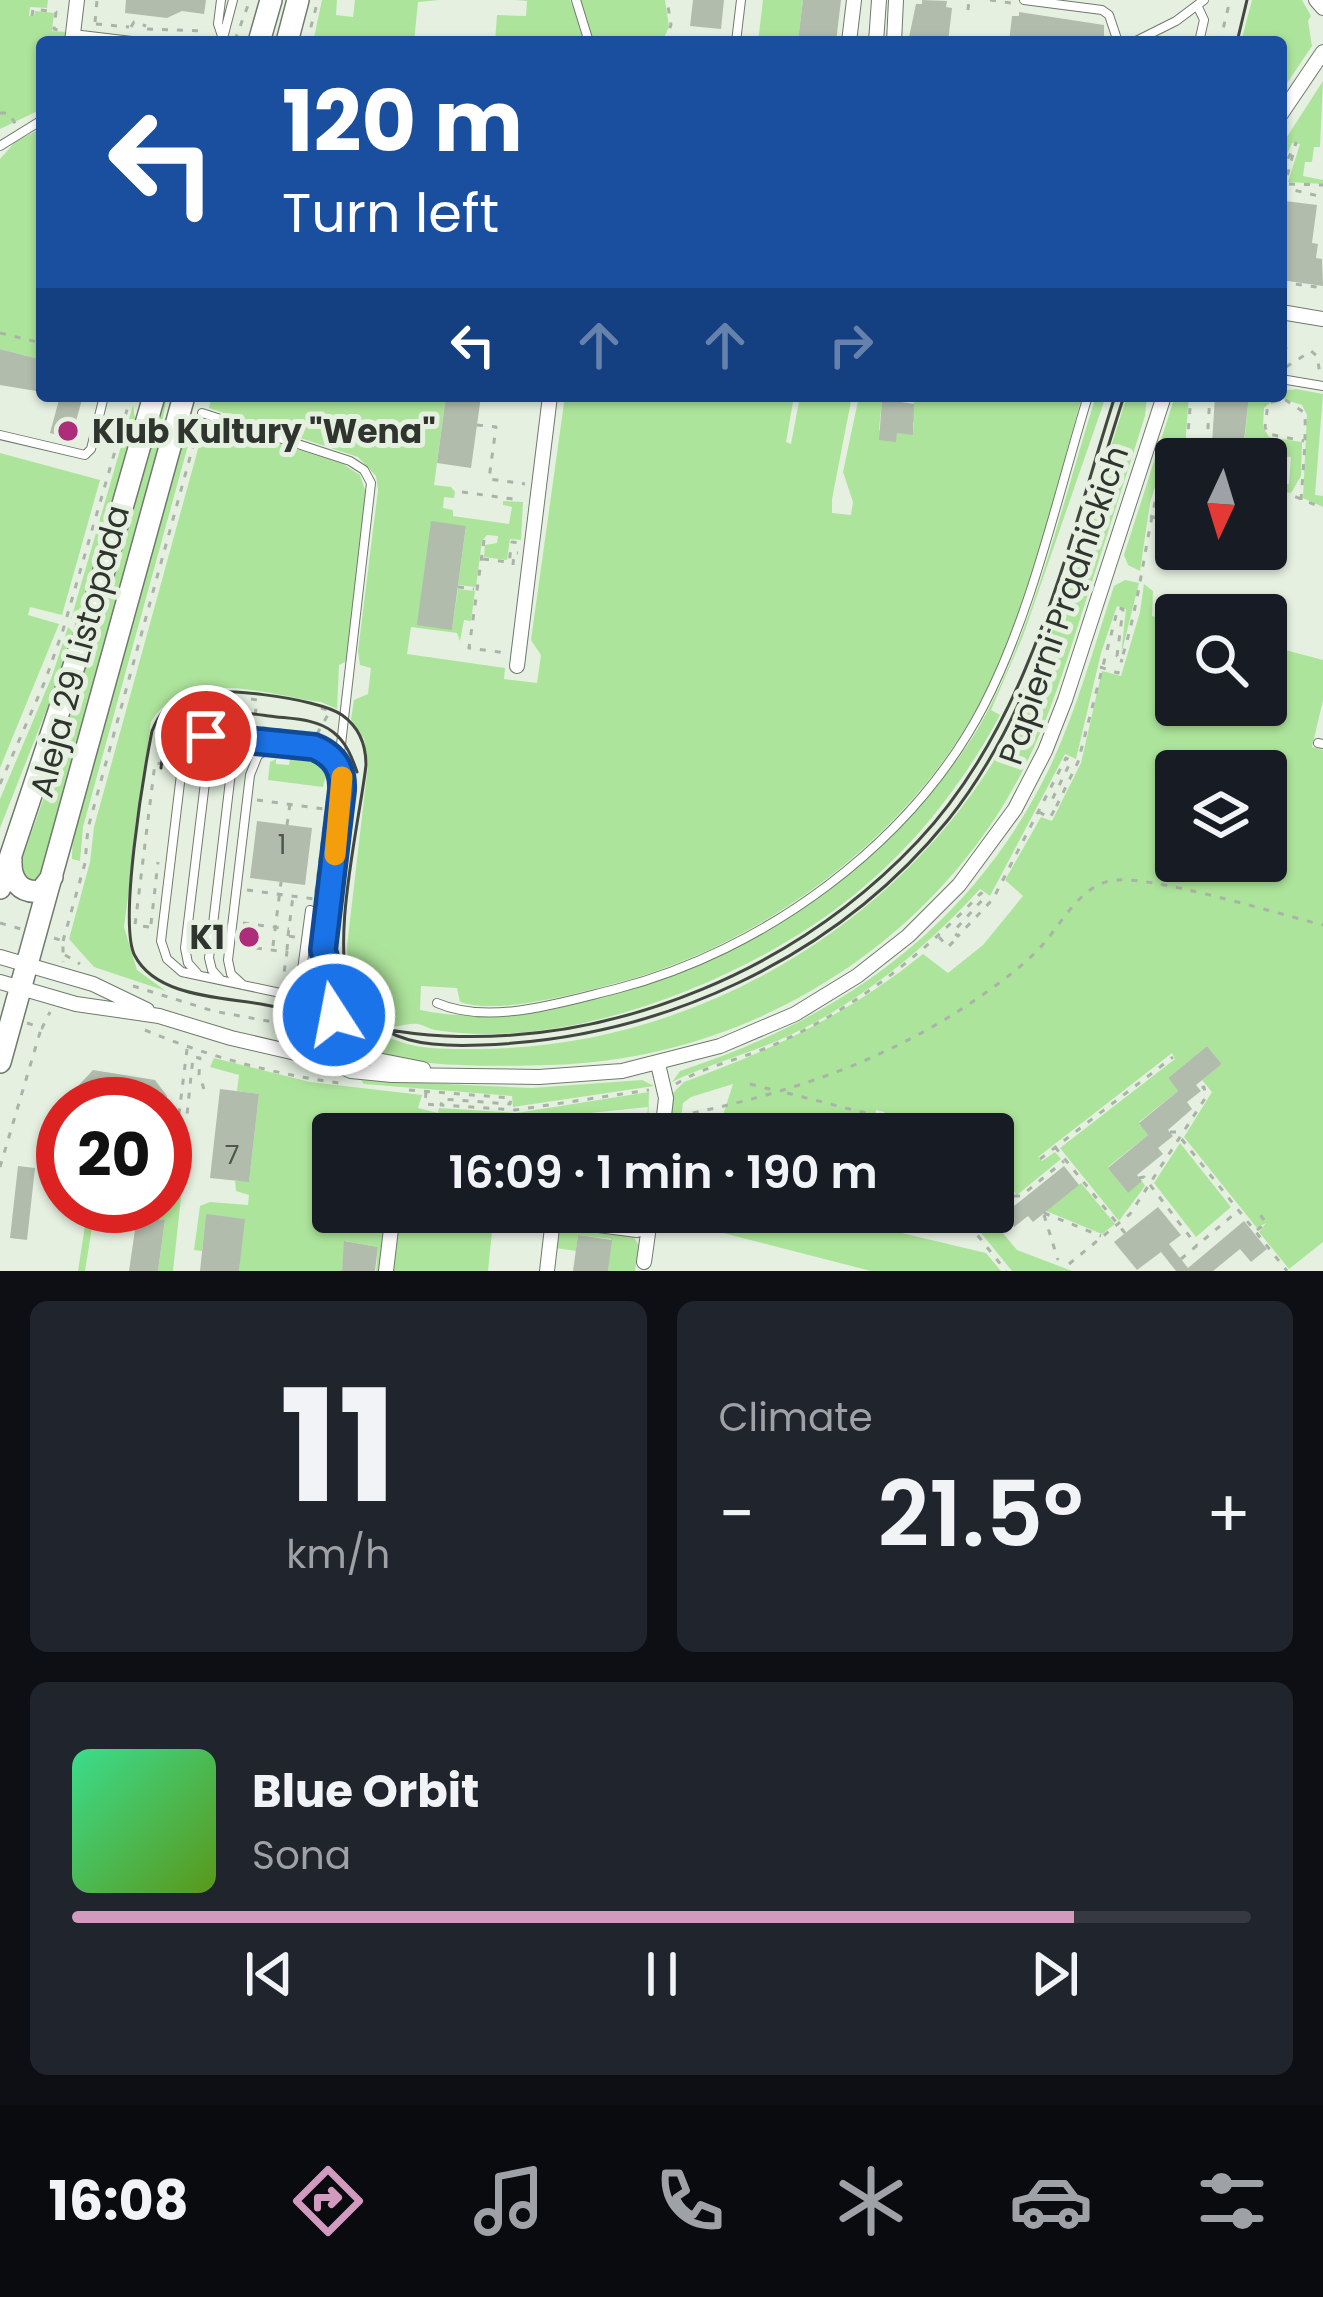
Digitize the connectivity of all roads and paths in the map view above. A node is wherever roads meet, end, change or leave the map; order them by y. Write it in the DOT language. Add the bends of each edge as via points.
graph roads {
  1 [pos="51,0"];
  2 [pos="77,0"];
  3 [pos="97,0"];
  4 [pos="220,0"];
  5 [pos="233,0"];
  6 [pos="250,0"];
  7 [pos="271,0"];
  8 [pos="298,0"];
  9 [pos="318,0"];
  10 [pos="576,0"];
  11 [pos="667,0"];
  12 [pos="741,0"];
  13 [pos="854,0"];
  14 [pos="879,0"];
  15 [pos="896,0"];
  16 [pos="969,0"];
  17 [pos="1024,0"];
  18 [pos="1231,0"];
  19 [pos="1316,0"];
  20 [pos="1201,3"];
  21 [pos="1323,8"];
  22 [pos="968,10"];
  23 [pos="50,11"];
  24 [pos="32,16"];
  25 [pos="94,23"];
  26 [pos="131,28"];
  27 [pos="147,29"];
  28 [pos="211,32"];
  29 [pos="73,36"];
  30 [pos="93,36"];
  31 [pos="222,36"];
  32 [pos="224,36"];
  33 [pos="237,36"];
  34 [pos="261,36"];
  35 [pos="289,36"];
  36 [pos="309,36"];
  37 [pos="587,36"];
  38 [pos="666,36"];
  39 [pos="737,36"];
  40 [pos="850,36"];
  41 [pos="876,36"];
  42 [pos="894,36"];
  43 [pos="1116,36"];
  44 [pos="1144,36"];
  45 [pos="1200,36"];
  46 [pos="1222,36"];
  47 [pos="1323,52"];
  48 [pos="1287,105"];
  49 [pos="0,113"];
  50 [pos="36,123"];
  51 [pos="20,131"];
  52 [pos="0,146"];
  53 [pos="1287,161"];
  54 [pos="1287,174"];
  55 [pos="1323,185"];
  56 [pos="1287,186"];
  57 [pos="1287,187"];
  58 [pos="1323,197"];
  59 [pos="1287,283"];
  60 [pos="1323,288"];
  61 [pos="1287,313"];
  62 [pos="1323,319"];
  63 [pos="0,333"];
  64 [pos="36,342"];
  65 [pos="1287,371"];
  66 [pos="1287,375"];
  67 [pos="1323,375"];
  68 [pos="1323,386"];
  69 [pos="1287,401"];
  70 [pos="103,402"];
  71 [pos="129,402"];
  72 [pos="182,402"];
  73 [pos="549,402"];
  74 [pos="1086,402"];
  75 [pos="1161,402"];
  76 [pos="1191,402"];
  77 [pos="1210,402"];
  78 [pos="1271,402"];
  79 [pos="148,406"];
  80 [pos="202,413"];
  81 [pos="477,425"];
  82 [pos="0,435"];
  83 [pos="1188,438"];
  84 [pos="1209,438"];
  85 [pos="1304,442"];
  86 [pos="1303,476"];
  87 [pos="530,484"];
  88 [pos="462,492"];
  89 [pos="1287,495"];
  90 [pos="1293,496"];
  91 [pos="1301,500"];
  92 [pos="528,501"];
  93 [pos="1323,508"];
  94 [pos="1150,516"];
  95 [pos="1155,518"];
  96 [pos="484,541"];
  97 [pos="523,543"];
  98 [pos="514,553"];
  99 [pos="481,559"];
  100 [pos="513,565"];
  101 [pos="458,587"];
  102 [pos="477,590"];
  103 [pos="1123,658"];
  104 [pos="513,660"];
  105 [pos="1100,667"];
  106 [pos="224,696"];
  107 [pos="251,699"];
  108 [pos="224,704"];
  109 [pos="233,705"];
  110 [pos="321,708"];
  111 [pos="223,713"];
  112 [pos="232,714"];
  113 [pos="316,716"];
  114 [pos="325,719"];
  115 [pos="231,723"];
  116 [pos="254,727"];
  117 [pos="343,734"];
  118 [pos="316,735"];
  119 [pos="247,738"];
  120 [pos="271,741"];
  121 [pos="291,743"];
  122 [pos="321,749"];
  123 [pos="340,771"];
  124 [pos="0,784"];
  125 [pos="343,786"];
  126 [pos="256,800"];
  127 [pos="290,804"];
  128 [pos="1057,805"];
  129 [pos="326,809"];
  130 [pos="1039,812"];
  131 [pos="287,825"];
  132 [pos="12,853"];
  133 [pos="53,873"];
  134 [pos="281,882"];
  135 [pos="0,888"];
  136 [pos="245,890"];
  137 [pos="279,895"];
  138 [pos="293,896"];
  139 [pos="310,910"];
  140 [pos="0,922"];
  141 [pos="245,925"];
  142 [pos="1323,926"];
  143 [pos="275,927"];
  144 [pos="290,928"];
  145 [pos="28,930"];
  146 [pos="288,936"];
  147 [pos="958,936"];
  148 [pos="51,937"];
  149 [pos="296,938"];
  150 [pos="939,938"];
  151 [pos="63,941"];
  152 [pos="243,945"];
  153 [pos="272,950"];
  154 [pos="286,952"];
  155 [pos="64,955"];
  156 [pos="304,956"];
  157 [pos="0,957"];
  158 [pos="28,964"];
  159 [pos="62,965"];
  160 [pos="86,968"];
  161 [pos="209,979"];
  162 [pos="124,983"];
  163 [pos="233,984"];
  164 [pos="11,985"];
  165 [pos="250,987"];
  166 [pos="281,993"];
  167 [pos="310,999"];
  168 [pos="437,1003"];
  169 [pos="52,1004"];
  170 [pos="159,1016"];
  171 [pos="334,1017"];
  172 [pos="27,1023"];
  173 [pos="277,1023"];
  174 [pos="42,1028"];
  175 [pos="318,1030"];
  176 [pos="345,1034"];
  177 [pos="187,1048"];
  178 [pos="361,1050"];
  179 [pos="1173,1057"];
  180 [pos="326,1060"];
  181 [pos="0,1062"];
  182 [pos="658,1064"];
  183 [pos="750,1084"];
  184 [pos="1198,1088"];
  185 [pos="204,1089"];
  186 [pos="426,1092"];
  187 [pos="782,1092"];
  188 [pos="441,1105"];
  189 [pos="664,1113"];
  190 [pos="708,1113"];
  191 [pos="865,1113"];
  192 [pos="1170,1132"];
  193 [pos="1180,1137"];
  194 [pos="1055,1147"];
  195 [pos="1040,1159"];
  196 [pos="1065,1160"];
  197 [pos="0,1167"];
  198 [pos="1139,1178"];
  199 [pos="1150,1184"];
  200 [pos="1014,1196"];
  201 [pos="1239,1210"];
  202 [pos="1259,1213"];
  203 [pos="1118,1225"];
  204 [pos="1256,1231"];
  205 [pos="391,1233"];
  206 [pos="551,1233"];
  207 [pos="643,1233"];
  208 [pos="976,1233"];
  209 [pos="1125,1233"];
  210 [pos="1103,1237"];
  211 [pos="1197,1246"];
  212 [pos="1180,1259"];
  213 [pos="1058,1260"];
  214 [pos="644,1262"];
  215 [pos="1069,1264"];
  216 [pos="386,1271"];
  217 [pos="547,1271"];
  218 [pos="1006,1271"];
  219 [pos="1287,1271"];
  1 -- 23 [label="path"];
  2 -- 29 [label="street"];
  3 -- 25 [label="path"];
  4 -- 31 [label="lane"];
  5 -- 32 [label="lane"];
  6 -- 33 [label="path"];
  7 -- 34 [label="main road"];
  8 -- 35 [label="main road"];
  9 -- 36 [label="path"];
  10 -- 37 [label="lane"];
  11 -- 38 [label="path"];
  12 -- 39 [label="lane"];
  13 -- 40 [label="street"];
  14 -- 41 [label="street"];
  15 -- 42 [label="street"];
  16 -- 22 [label="path"];
  17 -- 43 [label="lane" via="1102,10"];
  18 -- 46 [label="path"];
  19 -- 21 [label="street"];
  20 -- 44 [label="lane"];
  20 -- 45 [label="lane"];
  23 -- 24 [label="path" via="33,9"];
  23 -- 29 [label="path" via="54,29"];
  25 -- 26 [label="path"];
  25 -- 30 [label="path"];
  27 -- 28 [label="path"];
  29 -- 30 [label="lane"];
  47 -- 48 [label="street"];
  49 -- 51 [label="path" via="9,113"];
  50 -- 51 [label="lane"];
  51 -- 52 [label="lane"];
  53 -- 54 [label="path" via="1297,143"];
  55 -- 56 [label="path"];
  57 -- 58 [label="path"];
  59 -- 60 [label="path"];
  61 -- 62 [label="street"];
  63 -- 64 [label="path"];
  65 -- 67 [label="path" via="1311,351"];
  66 -- 68 [label="lane"];
  69 -- 85 [label="path" via="1306,418"];
  70 -- 82 [label="lane" via="85,455"];
  71 -- 124 [label="path" via="51,664"];
  72 -- 133 [label="main road, Aleja 29 Listopada"];
  73 -- 104 [label="street"];
  74 -- 168 [label="lane" via="985,704 943,768 865,852 790,911 680,968 526,1008"];
  75 -- 182 [label="street, Papierni Prądnickich" via="1058,718 990,845 924,921 838,989 743,1037"];
  76 -- 83 [label="path"];
  77 -- 84 [label="path"];
  78 -- 85 [label="path" via="1268,434"];
  79 -- 132 [label="main road, Aleja 29 Listopada" via="87,629"];
  80 -- 117 [label="lane" via="350,461 369,477"];
  80 -- 151 [label="path"];
  81 -- 87 [label="path" via="496,428 489,479"];
  85 -- 86 [label="path"];
  86 -- 90 [label="path"];
  86 -- 91 [label="path"];
  88 -- 92 [label="path"];
  89 -- 90 [label="path"];
  90 -- 91 [label="path"];
  91 -- 93 [label="path"];
  94 -- 95 [label="path"];
  96 -- 99 [label="path"];
  97 -- 99 [label="path" via="512,542 509,562"];
  98 -- 100 [label="path"];
  99 -- 102 [label="path"];
  101 -- 102 [label="path"];
  102 -- 104 [label="path" via="470,648"];
  103 -- 105 [label="path" via="1118,673"];
  106 -- 109 [label="path"];
  107 -- 116 [label="path"];
  108 -- 109 [label="path"];
  109 -- 112 [label="path"];
  110 -- 114 [label="path" via="329,711"];
  111 -- 112 [label="path"];
  112 -- 115 [label="path"];
  113 -- 114 [label="path"];
  114 -- 118 [label="path"];
  117 -- 122 [label="lane"];
  117 -- 123 [label="lane"];
  119 -- 120 [label="lane"];
  119 -- 161 [label="lane" via="222,743 207,766 185,953 191,969"];
  119 -- 161 [label="lane" via="202,737 182,763 161,944 173,967"];
  120 -- 121 [label="lane"];
  120 -- 163 [label="lane" via="243,750 231,772 208,961"];
  121 -- 122 [label="lane"];
  121 -- 165 [label="lane" via="260,753 250,775 228,957 231,974"];
  122 -- 123 [label="lane"];
  123 -- 125 [label="lane"];
  125 -- 129 [label="path" via="329,785"];
  125 -- 171 [label="lane" via="323,950"];
  126 -- 127 [label="path"];
  127 -- 129 [label="path"];
  127 -- 131 [label="path"];
  128 -- 130 [label="path" via="1051,818"];
  129 -- 138 [label="path" via="316,899"];
  132 -- 133 [label="main road" via="12,876 24,890 44,889"];
  132 -- 135 [label="main road, Aleja 29 Listopada"];
  133 -- 158 [label="main road, Aleja 29 Listopada"];
  134 -- 137 [label="path"];
  136 -- 137 [label="path"];
  137 -- 138 [label="path"];
  137 -- 143 [label="path"];
  138 -- 144 [label="path"];
  139 -- 156 [label="lane"];
  140 -- 145 [label="path"];
  141 -- 143 [label="path"];
  142 -- 187 [label="path" via="1149,882 1109,881 1087,892 1022,964 949,1017 880,1057"];
  143 -- 144 [label="path"];
  143 -- 153 [label="path"];
  144 -- 146 [label="path"];
  146 -- 149 [label="path"];
  146 -- 154 [label="path"];
  147 -- 150 [label="path" via="949,947"];
  148 -- 151 [label="path"];
  151 -- 155 [label="path"];
  152 -- 153 [label="path"];
  153 -- 154 [label="path"];
  154 -- 166 [label="path"];
  155 -- 159 [label="path"];
  155 -- 160 [label="path"];
  156 -- 167 [label="lane" via="301,988"];
  156 -- 171 [label="lane"];
  157 -- 158 [label="street, Papierni Prądnickich"];
  158 -- 164 [label="main road, Aleja 29 Listopada"];
  158 -- 170 [label="street, Papierni Prądnickich"];
  161 -- 163 [label="lane"];
  162 -- 173 [label="path"];
  163 -- 165 [label="lane"];
  164 -- 170 [label="street, Papierni Prądnickich"];
  164 -- 181 [label="main road, Aleja 29 Listopada"];
  165 -- 166 [label="lane"];
  166 -- 167 [label="lane"];
  166 -- 173 [label="path"];
  167 -- 171 [label="lane"];
  169 -- 174 [label="path"];
  170 -- 180 [label="street, Papierni Prądnickich"];
  171 -- 180 [label="lane"];
  172 -- 174 [label="path"];
  173 -- 175 [label="path"];
  174 -- 197 [label="path"];
  176 -- 178 [label="path"];
  177 -- 185 [label="path" via="179,1114 187,1114 193,1058 200,1058"];
  179 -- 194 [label="path"];
  180 -- 182 [label="street, Papierni Prądnickich" via="352,1055 440,1073 560,1077"];
  182 -- 189 [label="street"];
  183 -- 187 [label="path"];
  184 -- 193 [label="path" via="1206,1097"];
  186 -- 188 [label="path" via="425,1104"];
  187 -- 190 [label="path"];
  187 -- 191 [label="path"];
  192 -- 193 [label="path"];
  193 -- 199 [label="path"];
  193 -- 201 [label="path"];
  194 -- 195 [label="path"];
  194 -- 196 [label="path"];
  196 -- 200 [label="path"];
  196 -- 203 [label="path"];
  198 -- 199 [label="path"];
  199 -- 203 [label="path"];
  199 -- 211 [label="path"];
  201 -- 204 [label="path"];
  201 -- 211 [label="path"];
  202 -- 204 [label="path" via="1266,1223"];
  203 -- 209 [label="path"];
  203 -- 210 [label="path"];
  204 -- 219 [label="path"];
  205 -- 216 [label="street"];
  206 -- 217 [label="street"];
  207 -- 214 [label="street"];
  208 -- 218 [label="path"];
  210 -- 213 [label="path" via="1044,1213"];
  210 -- 215 [label="path"];
  211 -- 212 [label="path"];
}
